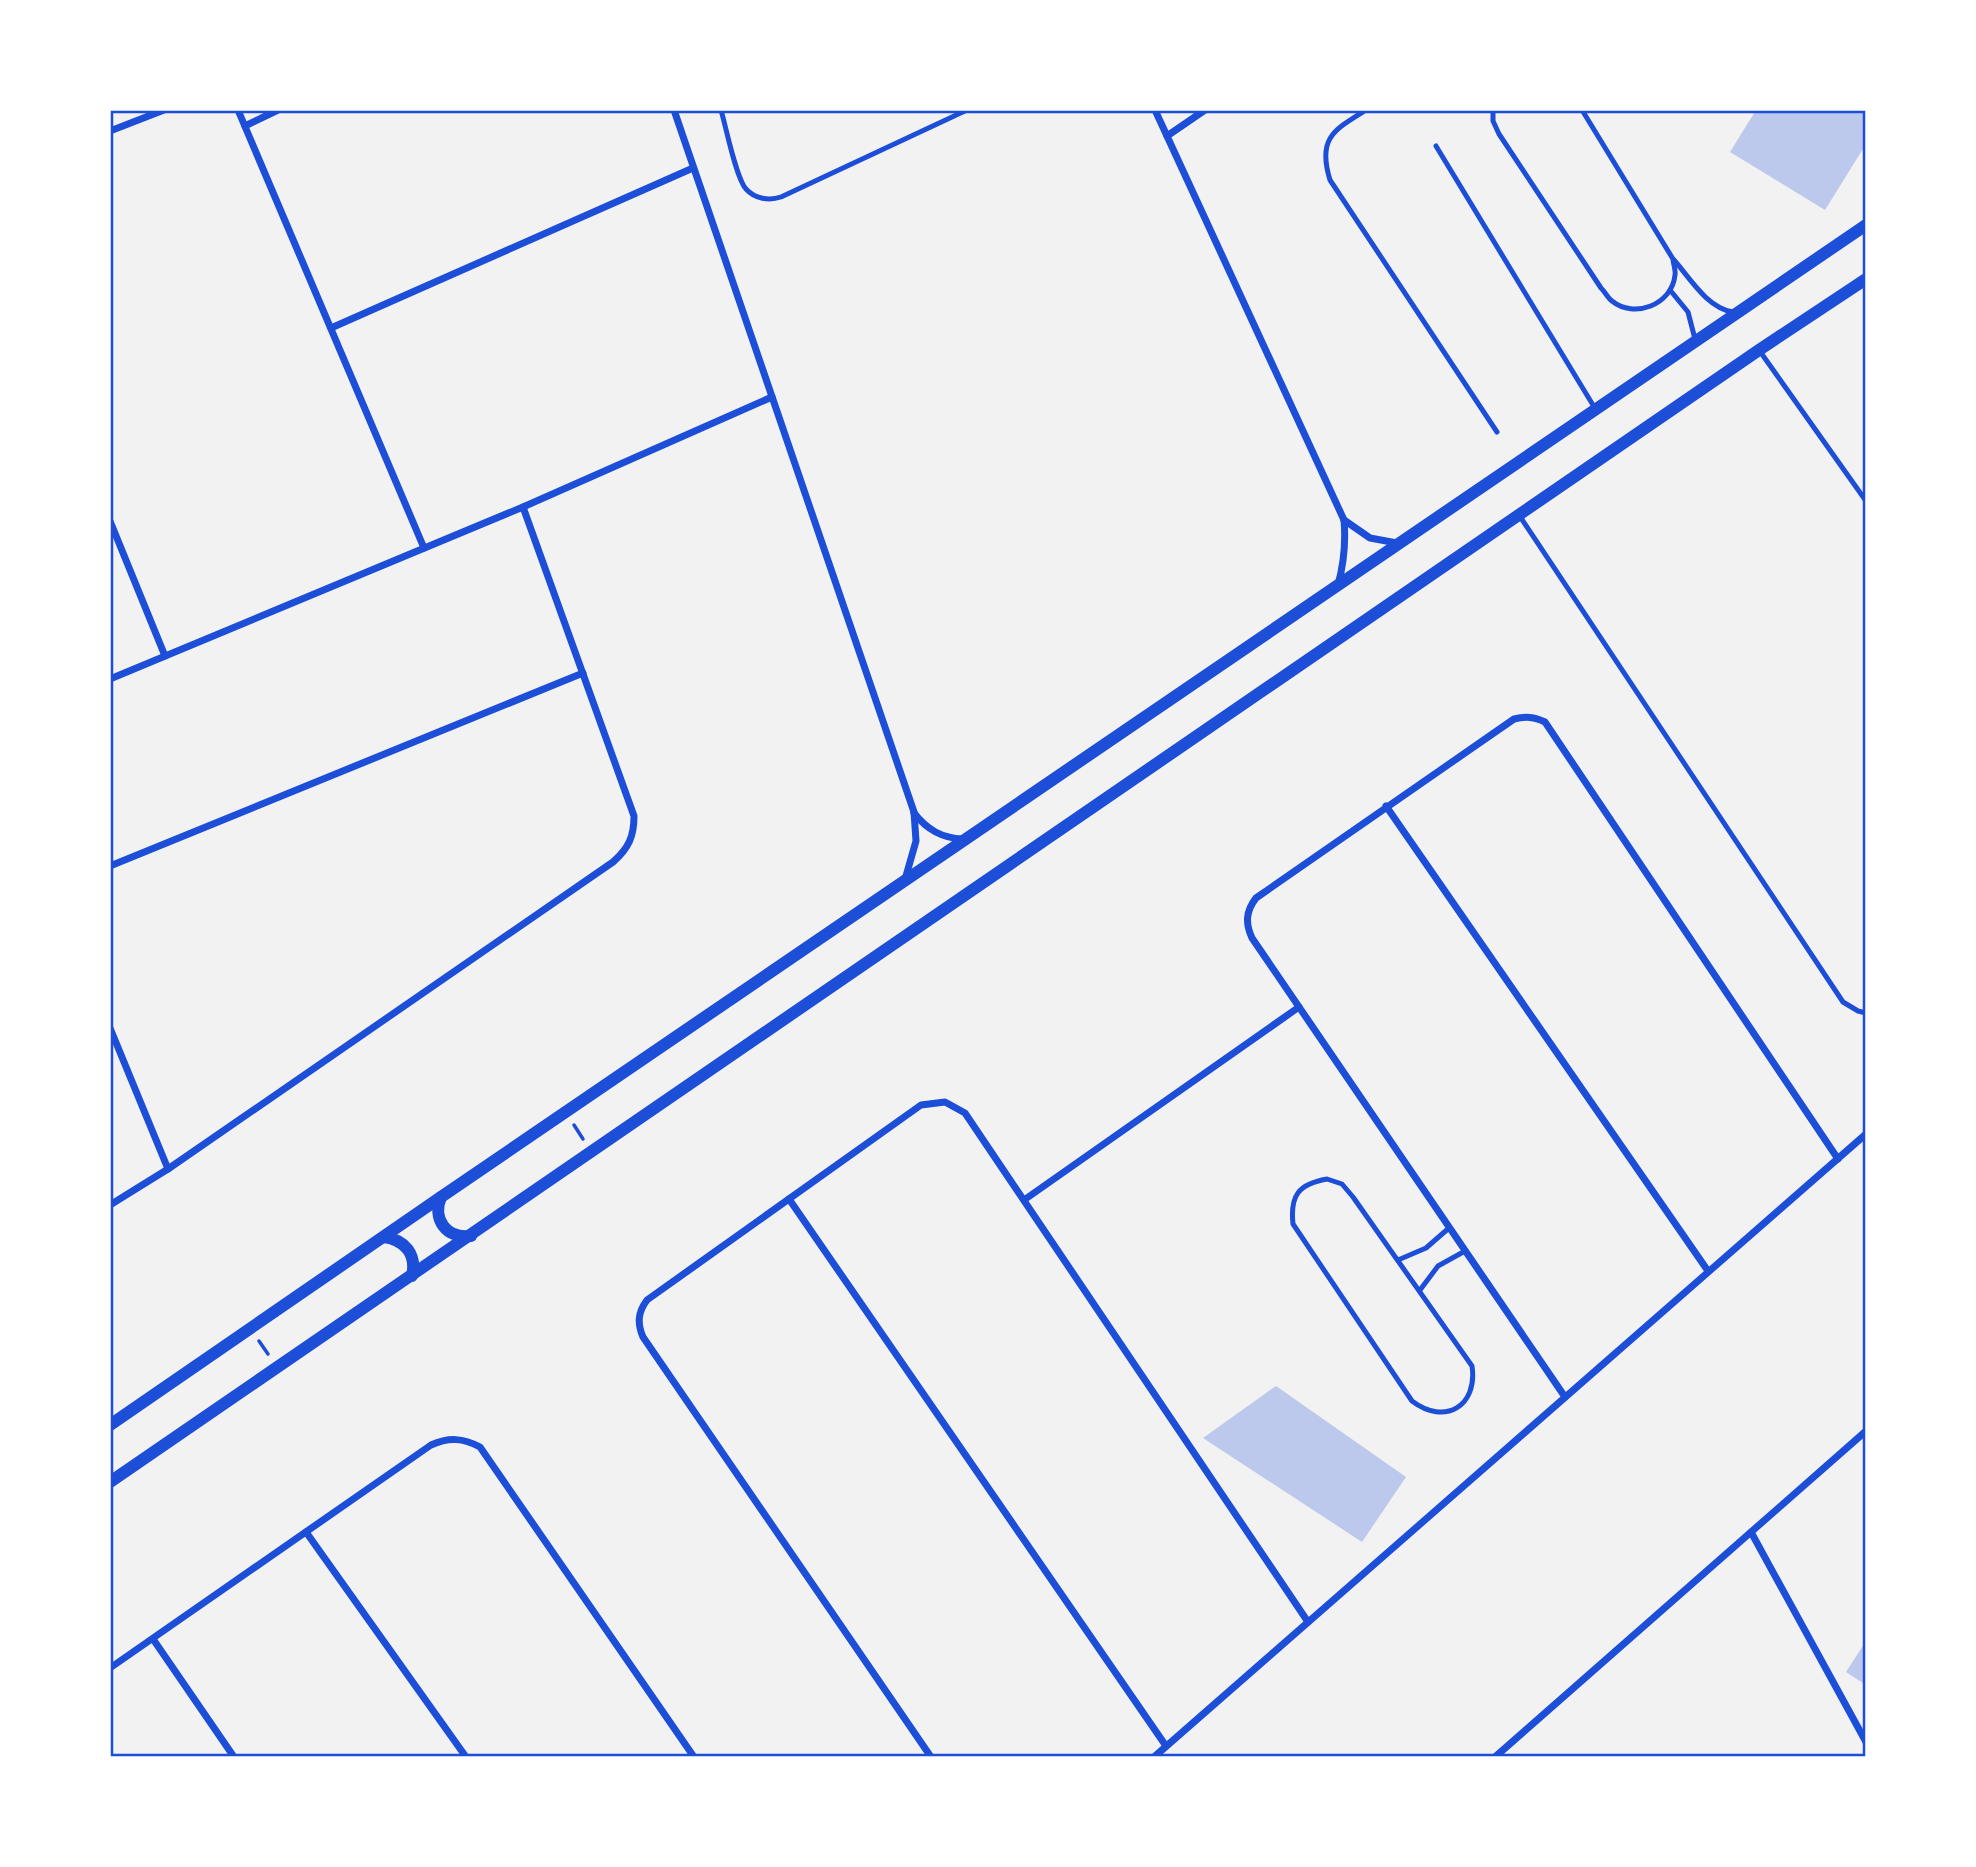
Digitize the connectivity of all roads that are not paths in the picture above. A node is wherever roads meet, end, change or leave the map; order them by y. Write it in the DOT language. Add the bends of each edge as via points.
graph roads {
  1 [pos="164,110"];
  2 [pos="238,110"];
  3 [pos="278,110"];
  4 [pos="674,110"];
  5 [pos="721,110"];
  6 [pos="967,110"];
  7 [pos="1154,110"];
  8 [pos="1205,110"];
  9 [pos="1366,110"];
  10 [pos="1493,110"];
  11 [pos="1582,110"];
  12 [pos="245,126"];
  13 [pos="110,131"];
  14 [pos="1167,136"];
  15 [pos="1436,146"];
  16 [pos="693,168"];
  17 [pos="1866,225"];
  18 [pos="1673,259"];
  19 [pos="1866,279"];
  20 [pos="1670,290"];
  21 [pos="1736,313"];
  22 [pos="331,328"];
  23 [pos="1695,340"];
  24 [pos="1759,350"];
  25 [pos="772,397"];
  26 [pos="1596,410"];
  27 [pos="1497,432"];
  28 [pos="1866,501"];
  29 [pos="523,507"];
  30 [pos="1519,515"];
  31 [pos="1344,520"];
  32 [pos="110,521"];
  33 [pos="1399,543"];
  34 [pos="424,548"];
  35 [pos="1338,586"];
  36 [pos="164,656"];
  37 [pos="583,673"];
  38 [pos="110,680"];
  39 [pos="1386,806"];
  40 [pos="914,812"];
  41 [pos="964,839"];
  42 [pos="110,866"];
  43 [pos="904,882"];
  44 [pos="1299,1007"];
  45 [pos="1866,1013"];
  46 [pos="110,1028"];
  47 [pos="1866,1134"];
  48 [pos="1838,1158"];
  49 [pos="168,1169"];
  50 [pos="441,1197"];
  51 [pos="789,1199"];
  52 [pos="1024,1200"];
  53 [pos="110,1205"];
  54 [pos="1449,1228"];
  55 [pos="471,1236"];
  56 [pos="384,1237"];
  57 [pos="1465,1251"];
  58 [pos="1398,1260"];
  59 [pos="1708,1271"];
  60 [pos="412,1276"];
  61 [pos="1420,1290"];
  62 [pos="1565,1397"];
  63 [pos="110,1425"];
  64 [pos="1866,1431"];
  65 [pos="110,1482"];
  66 [pos="306,1532"];
  67 [pos="1751,1532"];
  68 [pos="1308,1622"];
  69 [pos="153,1639"];
  70 [pos="110,1668"];
  71 [pos="1866,1742"];
  72 [pos="1166,1746"];
  73 [pos="234,1757"];
  74 [pos="466,1757"];
  75 [pos="694,1757"];
  76 [pos="931,1757"];
  77 [pos="1154,1757"];
  78 [pos="1495,1757"];
  1 -- 13 [label="street"];
  2 -- 12 [label="street"];
  3 -- 12 [label="street"];
  4 -- 16 [label="street"];
  5 -- 6 [label="lane" via="743,186 767,199 781,197"];
  7 -- 14 [label="street"];
  8 -- 14 [label="street"];
  9 -- 27 [label="lane" via="1334,131 1326,158 1330,180"];
  10 -- 20 [label="lane" via="1499,134 1612,301 1643,309 1658,303"];
  11 -- 18 [label="lane"];
  12 -- 22 [label="street"];
  14 -- 31 [label="street"];
  15 -- 26 [label="lane"];
  16 -- 22 [label="street"];
  16 -- 25 [label="street"];
  17 -- 21 [label="street"];
  18 -- 20 [label="lane" via="1675,275"];
  18 -- 21 [label="lane" via="1715,306"];
  19 -- 24 [label="street"];
  20 -- 23 [label="lane" via="1688,312"];
  21 -- 23 [label="street"];
  22 -- 34 [label="street"];
  23 -- 26 [label="street"];
  24 -- 28 [label="lane"];
  24 -- 30 [label="street"];
  25 -- 29 [label="street"];
  25 -- 40 [label="street"];
  26 -- 33 [label="street"];
  29 -- 34 [label="street"];
  29 -- 37 [label="street"];
  30 -- 45 [label="lane" via="1843,1002"];
  30 -- 55 [label="street"];
  31 -- 33 [label="street" via="1370,538"];
  31 -- 35 [label="street" via="1346,542"];
  32 -- 36 [label="street"];
  33 -- 35 [label="street"];
  34 -- 36 [label="street"];
  35 -- 41 [label="street"];
  36 -- 38 [label="street"];
  37 -- 42 [label="street"];
  37 -- 49 [label="street" via="634,816 631,842 624,853"];
  39 -- 44 [label="street" via="1256,898 1248,911 1252,938"];
  39 -- 48 [label="street" via="1514,719 1524,716 1545,722"];
  39 -- 59 [label="street"];
  40 -- 41 [label="street" via="941,836"];
  40 -- 43 [label="street" via="916,841"];
  41 -- 43 [label="street"];
  43 -- 50 [label="street"];
  44 -- 52 [label="street"];
  44 -- 54 [label="street"];
  46 -- 49 [label="street"];
  47 -- 48 [label="street"];
  48 -- 59 [label="street"];
  49 -- 53 [label="street"];
  50 -- 55 [label="street" via="437,1210 445,1229 457,1236"];
  50 -- 56 [label="street"];
  51 -- 52 [label="street" via="921,1105 937,1102 965,1113"];
  51 -- 72 [label="street"];
  51 -- 76 [label="street" via="647,1300 639,1323 643,1337"];
  52 -- 68 [label="street"];
  54 -- 57 [label="street"];
  54 -- 58 [label="lane" via="1426,1248"];
  55 -- 60 [label="street"];
  56 -- 60 [label="street" via="406,1247 413,1261"];
  56 -- 63 [label="street"];
  57 -- 61 [label="lane" via="1438,1266"];
  57 -- 62 [label="street"];
  58 -- 61 [label="lane"];
  58 -- 61 [label="lane" via="1342,1184 1326,1179 1310,1182 1297,1192 1291,1208 1293,1224 1404,1391 1423,1410 1451,1411 1471,1393 1472,1366"];
  59 -- 62 [label="street"];
  60 -- 65 [label="street"];
  62 -- 68 [label="street"];
  64 -- 67 [label="street"];
  66 -- 69 [label="street"];
  66 -- 74 [label="street"];
  66 -- 75 [label="street" via="431,1445 456,1439 480,1447"];
  67 -- 71 [label="street"];
  67 -- 78 [label="street"];
  68 -- 72 [label="street"];
  69 -- 70 [label="street"];
  69 -- 73 [label="street"];
  72 -- 77 [label="street"];
}
